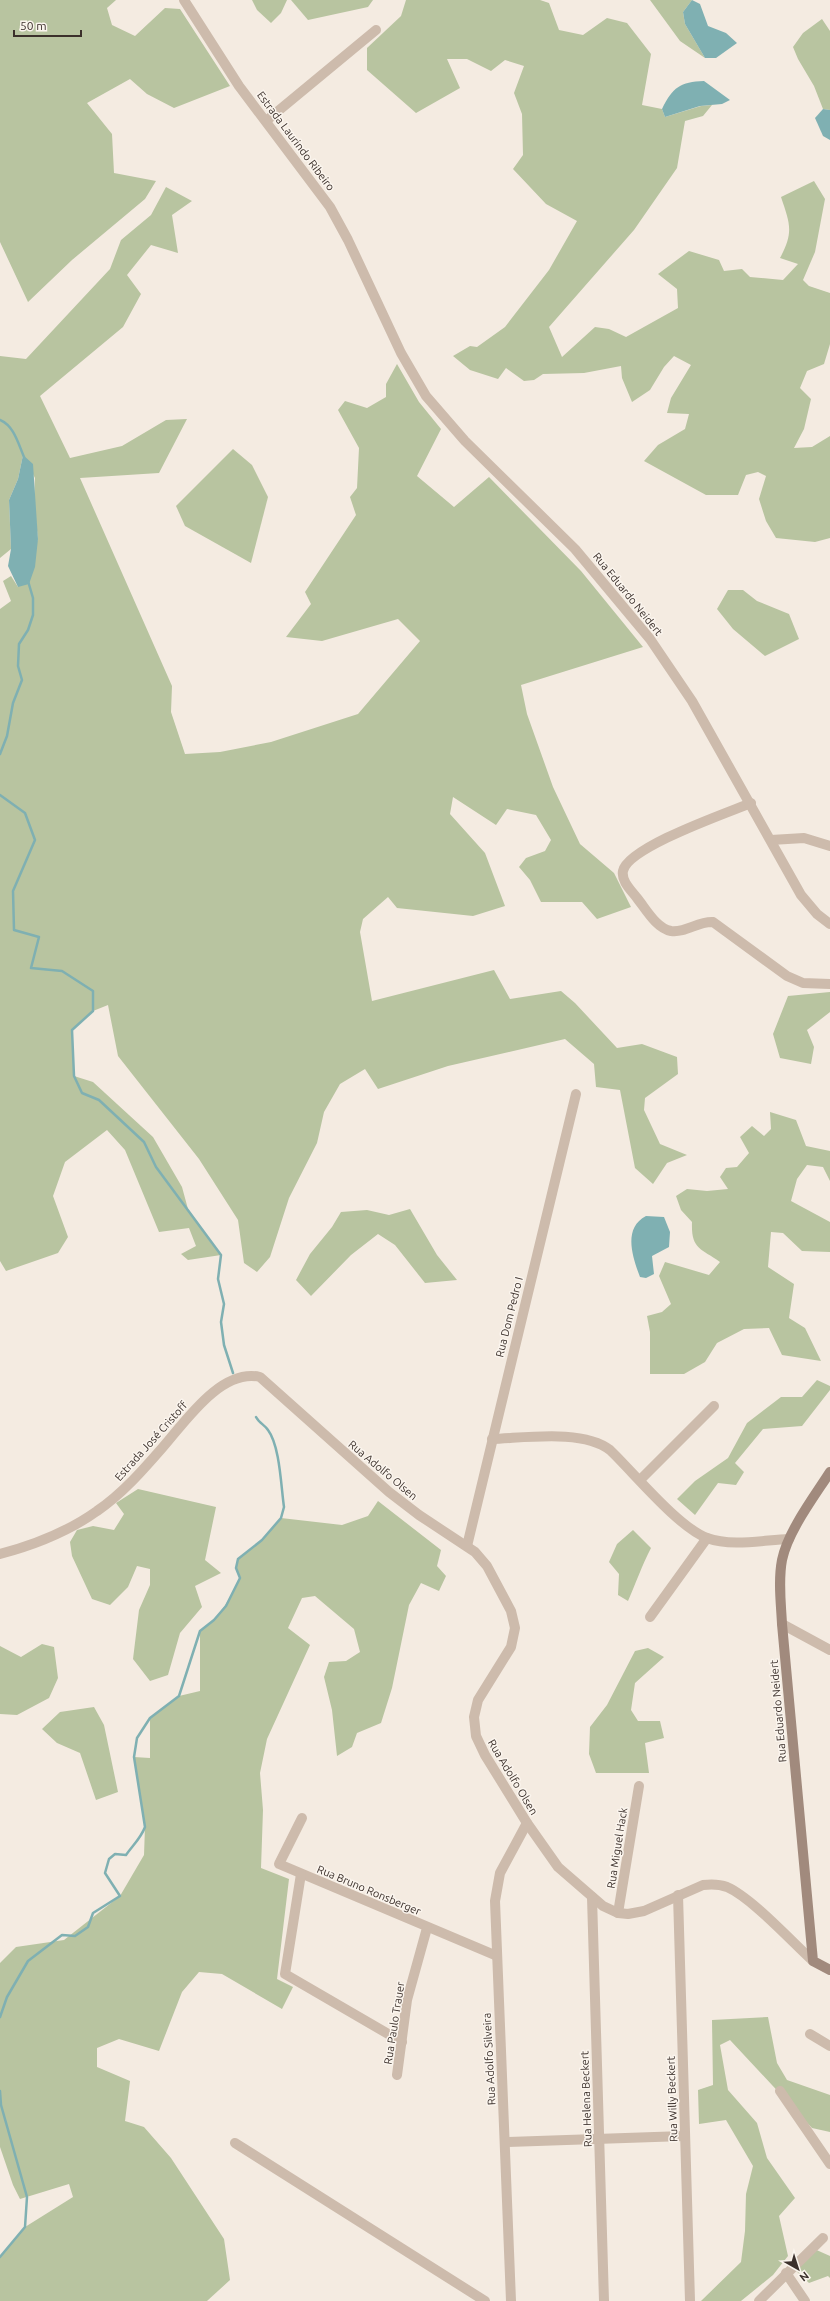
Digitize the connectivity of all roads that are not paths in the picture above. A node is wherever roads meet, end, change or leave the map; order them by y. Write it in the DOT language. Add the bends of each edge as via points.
graph roads {
  1 [pos="184,0"];
  2 [pos="376,30"];
  3 [pos="266,121"];
  4 [pos="377,302"];
  5 [pos="751,803"];
  6 [pos="770,840"];
  7 [pos="830,846"];
  8 [pos="830,924"];
  9 [pos="830,984"];
  10 [pos="576,1094"];
  11 [pos="274,1388"];
  12 [pos="714,1406"];
  13 [pos="492,1439"];
  14 [pos="830,1472"];
  15 [pos="640,1480"];
  16 [pos="707,1538"];
  17 [pos="789,1539"];
  18 [pos="466,1546"];
  19 [pos="0,1554"];
  20 [pos="650,1617"];
  21 [pos="782,1624"];
  22 [pos="830,1650"];
  23 [pos="639,1786"];
  24 [pos="302,1818"];
  25 [pos="527,1823"];
  26 [pos="301,1874"];
  27 [pos="678,1896"];
  28 [pos="592,1897"];
  29 [pos="618,1914"];
  30 [pos="427,1928"];
  31 [pos="497,1956"];
  32 [pos="813,1960"];
  33 [pos="830,1970"];
  34 [pos="810,2034"];
  35 [pos="402,2042"];
  36 [pos="830,2046"];
  37 [pos="397,2075"];
  38 [pos="780,2091"];
  39 [pos="684,2136"];
  40 [pos="599,2139"];
  41 [pos="505,2142"];
  42 [pos="235,2143"];
  43 [pos="830,2164"];
  44 [pos="823,2238"];
  45 [pos="786,2273"];
  46 [pos="485,2301"];
  47 [pos="511,2301"];
  48 [pos="604,2301"];
  49 [pos="690,2301"];
  50 [pos="759,2301"];
  51 [pos="805,2301"];
  1 -- 3 [label="street, Estrada Laurindo Ribeiro" via="226,67"];
  2 -- 3 [label="street"];
  3 -- 4 [label="street, Estrada Laurindo Ribeiro" via="330,207"];
  4 -- 5 [label="street, Rua Eduardo Neidert" via="401,353 426,396 465,441 579,553 650,639 688,695"];
  5 -- 6 [label="street, Rua Eduardo Neidert"];
  5 -- 9 [label="street" via="648,847 634,856 623,872 628,887 653,919 664,928 679,931 713,922 787,976 803,983"];
  6 -- 7 [label="street" via="804,838"];
  6 -- 8 [label="street, Rua Eduardo Neidert" via="801,895 817,914"];
  10 -- 13 [label="street, Rua Dom Pedro I"];
  11 -- 18 [label="street, Rua Adolfo Olsen" via="394,1496"];
  11 -- 19 [label="street, Estrada José Cristoff" via="260,1377 253,1376 227,1383 205,1400 130,1483 98,1511 53,1536"];
  12 -- 15 [label="street"];
  13 -- 15 [label="street" via="559,1437 596,1441 610,1450"];
  13 -- 18 [label="street, Rua Dom Pedro I"];
  14 -- 17 [label="main road, Rua Eduardo Neidert"];
  15 -- 16 [label="street" via="687,1526"];
  16 -- 17 [label="street" via="727,1541"];
  16 -- 20 [label="street"];
  17 -- 21 [label="main road, Rua Eduardo Neidert" via="782,1560"];
  18 -- 25 [label="street, Rua Adolfo Olsen" via="482,1558 487,1566 511,1612 515,1628 511,1647 478,1700 474,1718 476,1736"];
  21 -- 22 [label="street"];
  21 -- 32 [label="main road, Rua Eduardo Neidert"];
  23 -- 29 [label="street, Rua Miguel Hack"];
  24 -- 26 [label="street, Rua Bruno Ronsberger" via="279,1864"];
  25 -- 28 [label="street, Rua Adolfo Olsen" via="558,1867"];
  25 -- 31 [label="street, Rua Adolfo Silveira" via="508,1856 497,1885"];
  26 -- 30 [label="street, Rua Bruno Ronsberger"];
  26 -- 35 [label="street" via="285,1974"];
  27 -- 29 [label="street" via="636,1913"];
  27 -- 32 [label="street" via="702,1885 726,1887 741,1896"];
  27 -- 39 [label="street, Rua Willy Beckert"];
  28 -- 29 [label="street, Rua Adolfo Olsen"];
  28 -- 40 [label="street, Rua Helena Beckert"];
  30 -- 31 [label="street, Rua Bruno Ronsberger"];
  30 -- 35 [label="street, Rua Paulo Trauer" via="407,2000"];
  31 -- 41 [label="street, Rua Adolfo Silveira"];
  32 -- 33 [label="main road"];
  34 -- 36 [label="street"];
  35 -- 37 [label="street, Rua Paulo Trauer"];
  38 -- 43 [label="street"];
  39 -- 40 [label="street"];
  39 -- 49 [label="street, Rua Willy Beckert"];
  40 -- 41 [label="street"];
  40 -- 48 [label="street, Rua Helena Beckert"];
  41 -- 47 [label="street, Rua Adolfo Silveira"];
  42 -- 46 [label="street"];
  44 -- 45 [label="street"];
  45 -- 50 [label="street"];
  45 -- 51 [label="street"];
}
